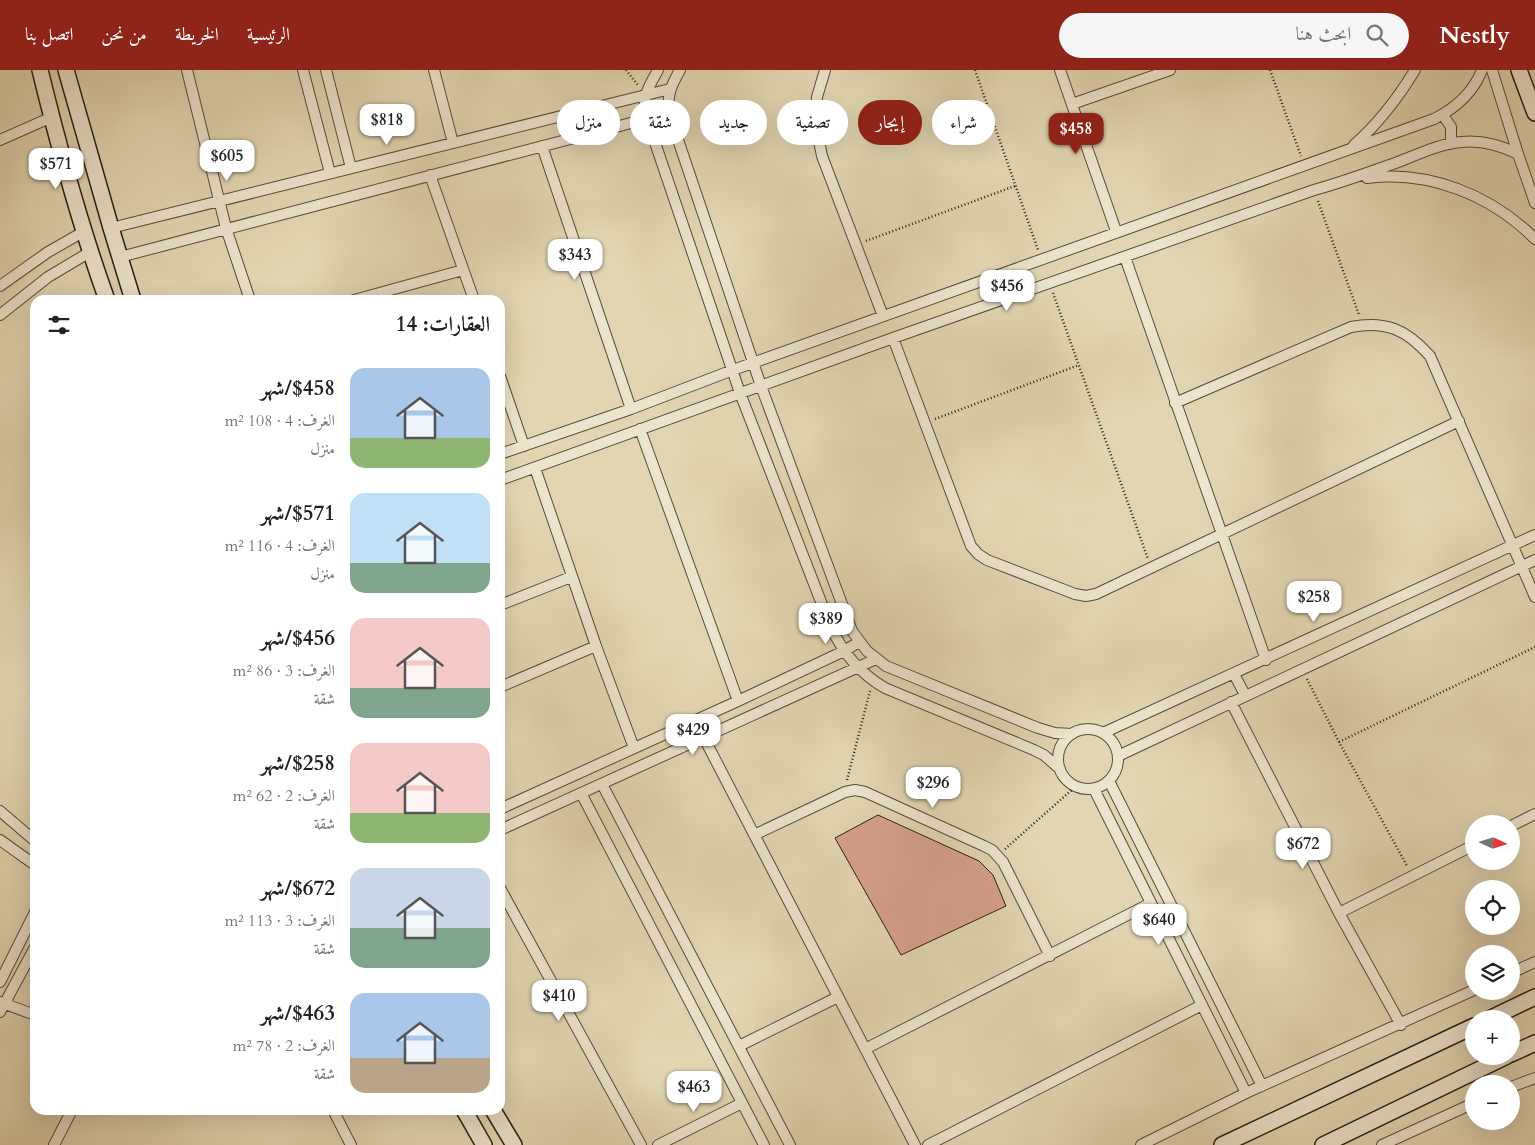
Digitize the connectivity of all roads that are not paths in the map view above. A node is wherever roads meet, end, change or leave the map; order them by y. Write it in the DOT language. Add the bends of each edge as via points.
graph roads {
  1 [pos="40,70"];
  2 [pos="66,70"];
  3 [pos="187,70"];
  4 [pos="303,70"];
  5 [pos="326,70"];
  6 [pos="434,70"];
  7 [pos="658,70"];
  8 [pos="680,70"];
  9 [pos="825,70"];
  10 [pos="1060,70"];
  11 [pos="1170,70"];
  12 [pos="1415,70"];
  13 [pos="1482,70"];
  14 [pos="1492,70"];
  15 [pos="1520,70"];
  16 [pos="670,89"];
  17 [pos="645,95"];
  18 [pos="645,100"];
  19 [pos="670,100"];
  20 [pos="1072,104"];
  21 [pos="1535,113"];
  22 [pos="1443,115"];
  23 [pos="79,118"];
  24 [pos="630,123"];
  25 [pos="53,124"];
  26 [pos="0,140"];
  27 [pos="453,143"];
  28 [pos="1451,144"];
  29 [pos="656,145"];
  30 [pos="681,145"];
  31 [pos="542,146"];
  32 [pos="1349,149"];
  33 [pos="89,152"];
  34 [pos="1518,154"];
  35 [pos="63,160"];
  36 [pos="352,168"];
  37 [pos="330,173"];
  38 [pos="430,175"];
  39 [pos="1351,180"];
  40 [pos="219,201"];
  41 [pos="1535,203"];
  42 [pos="111,228"];
  43 [pos="226,228"];
  44 [pos="1116,231"];
  45 [pos="84,232"];
  46 [pos="1535,240"];
  47 [pos="90,252"];
  48 [pos="120,257"];
  49 [pos="1125,257"];
  50 [pos="463,270"];
  51 [pos="0,286"];
  52 [pos="105,295"];
  53 [pos="132,295"];
  54 [pos="248,295"];
  55 [pos="372,295"];
  56 [pos="472,295"];
  57 [pos="0,315"];
  58 [pos="883,316"];
  59 [pos="893,338"];
  60 [pos="753,363"];
  61 [pos="733,370"];
  62 [pos="761,386"];
  63 [pos="505,391"];
  64 [pos="740,393"];
  65 [pos="1175,402"];
  66 [pos="632,409"];
  67 [pos="1459,421"];
  68 [pos="640,429"];
  69 [pos="524,446"];
  70 [pos="505,452"];
  71 [pos="535,468"];
  72 [pos="505,478"];
  73 [pos="1221,535"];
  74 [pos="1535,535"];
  75 [pos="1513,544"];
  76 [pos="1535,560"];
  77 [pos="1522,566"];
  78 [pos="571,577"];
  79 [pos="1535,596"];
  80 [pos="505,603"];
  81 [pos="858,642"];
  82 [pos="596,646"];
  83 [pos="844,651"];
  84 [pos="876,659"];
  85 [pos="1266,660"];
  86 [pos="857,667"];
  87 [pos="1234,674"];
  88 [pos="505,685"];
  89 [pos="1245,696"];
  90 [pos="738,701"];
  91 [pos="1231,702"];
  92 [pos="1103,733"];
  93 [pos="1072,734"];
  94 [pos="704,738"];
  95 [pos="634,748"];
  96 [pos="1118,756"];
  97 [pos="1060,769"];
  98 [pos="1109,781"];
  99 [pos="602,784"];
  100 [pos="1094,789"];
  101 [pos="581,794"];
  102 [pos="505,808"];
  103 [pos="0,811"];
  104 [pos="1535,814"];
  105 [pos="1520,822"];
  106 [pos="505,828"];
  107 [pos="754,835"];
  108 [pos="30,837"];
  109 [pos="0,840"];
  110 [pos="1465,850"];
  111 [pos="30,861"];
  112 [pos="505,897"];
  113 [pos="1151,903"];
  114 [pos="1339,913"];
  115 [pos="30,922"];
  116 [pos="30,956"];
  117 [pos="1050,956"];
  118 [pos="1535,962"];
  119 [pos="1520,969"];
  120 [pos="0,982"];
  121 [pos="1465,994"];
  122 [pos="838,996"];
  123 [pos="1535,997"];
  124 [pos="1202,1005"];
  125 [pos="1,1006"];
  126 [pos="1508,1010"];
  127 [pos="30,1014"];
  128 [pos="1401,1024"];
  129 [pos="1465,1030"];
  130 [pos="1535,1043"];
  131 [pos="739,1046"];
  132 [pos="865,1049"];
  133 [pos="1520,1050"];
  134 [pos="1488,1065"];
  135 [pos="1535,1078"];
  136 [pos="1520,1084"];
  137 [pos="1262,1086"];
  138 [pos="1246,1093"];
  139 [pos="742,1102"];
  140 [pos="1465,1107"];
  141 [pos="69,1115"];
  142 [pos="336,1115"];
  143 [pos="467,1115"];
  144 [pos="496,1115"];
  145 [pos="54,1145"];
  146 [pos="351,1145"];
  147 [pos="484,1145"];
  148 [pos="514,1145"];
  149 [pos="641,1145"];
  150 [pos="658,1145"];
  151 [pos="764,1145"];
  152 [pos="790,1145"];
  153 [pos="915,1145"];
  154 [pos="928,1145"];
  155 [pos="1141,1145"];
  156 [pos="1222,1145"];
  157 [pos="1323,1145"];
  158 [pos="1382,1145"];
  1 -- 25 [label="street"];
  2 -- 23 [label="street"];
  3 -- 40 [label="street"];
  4 -- 37 [label="street"];
  5 -- 36 [label="street"];
  6 -- 27 [label="street"];
  7 -- 17 [label="street"];
  8 -- 16 [label="street"];
  9 -- 58 [label="street" via="817,96 816,126 822,156"];
  10 -- 20 [label="street"];
  11 -- 20 [label="street"];
  12 -- 32 [label="street" via="1393,104"];
  13 -- 22 [label="street" via="1465,98"];
  14 -- 34 [label="street"];
  15 -- 21 [label="street"];
  16 -- 17 [label="street"];
  16 -- 19 [label="street"];
  17 -- 18 [label="street"];
  17 -- 27 [label="street"];
  20 -- 44 [label="street"];
  22 -- 28 [label="street" via="1450,127"];
  22 -- 32 [label="street"];
  23 -- 25 [label="street" via="72,127 61,131"];
  23 -- 33 [label="street"];
  24 -- 31 [label="street"];
  25 -- 26 [label="street"];
  25 -- 35 [label="street"];
  27 -- 36 [label="street"];
  28 -- 34 [label="street" via="1485,143"];
  28 -- 39 [label="street"];
  29 -- 61 [label="street"];
  30 -- 60 [label="street"];
  31 -- 38 [label="street"];
  31 -- 66 [label="street"];
  32 -- 44 [label="street"];
  33 -- 35 [label="street" via="73,154"];
  33 -- 42 [label="street"];
  34 -- 41 [label="street"];
  35 -- 45 [label="street"];
  36 -- 37 [label="street"];
  37 -- 40 [label="street"];
  38 -- 43 [label="street"];
  38 -- 50 [label="street"];
  39 -- 46 [label="street" via="1377,176 1404,177 1456,188 1503,212"];
  39 -- 49 [label="street"];
  40 -- 42 [label="street"];
  40 -- 43 [label="street"];
  42 -- 48 [label="street"];
  43 -- 48 [label="street"];
  43 -- 54 [label="street"];
  44 -- 58 [label="street"];
  45 -- 47 [label="street"];
  45 -- 51 [label="street" via="48,252"];
  47 -- 52 [label="street"];
  47 -- 57 [label="street" via="48,277"];
  48 -- 53 [label="street"];
  49 -- 59 [label="street"];
  49 -- 65 [label="street"];
  50 -- 55 [label="street"];
  50 -- 56 [label="street"];
  58 -- 60 [label="street"];
  59 -- 62 [label="street"];
  59 -- 73 [label="street" via="971,546 987,560 1086,596"];
  60 -- 61 [label="street"];
  60 -- 62 [label="street"];
  61 -- 64 [label="street"];
  61 -- 66 [label="street"];
  62 -- 64 [label="street"];
  62 -- 81 [label="street"];
  63 -- 69 [label="street"];
  64 -- 68 [label="street"];
  64 -- 83 [label="street" via="830,625"];
  65 -- 67 [label="street" via="1351,327 1382,325 1401,330 1430,356"];
  65 -- 73 [label="street"];
  66 -- 69 [label="street"];
  67 -- 73 [label="street"];
  67 -- 75 [label="street"];
  68 -- 71 [label="street"];
  68 -- 90 [label="street"];
  69 -- 70 [label="street"];
  71 -- 72 [label="street"];
  71 -- 78 [label="street"];
  73 -- 85 [label="street"];
  74 -- 75 [label="street"];
  75 -- 77 [label="street"];
  75 -- 85 [label="street"];
  76 -- 77 [label="street"];
  77 -- 79 [label="street"];
  77 -- 89 [label="street"];
  78 -- 80 [label="street"];
  78 -- 82 [label="street"];
  81 -- 83 [label="street"];
  81 -- 84 [label="street"];
  82 -- 88 [label="street"];
  82 -- 95 [label="street"];
  83 -- 86 [label="street"];
  83 -- 90 [label="street"];
  84 -- 86 [label="street"];
  84 -- 93 [label="street" via="897,671 1038,728"];
  85 -- 87 [label="street"];
  86 -- 94 [label="street"];
  86 -- 97 [label="street" via="885,688 1034,750"];
  87 -- 89 [label="street"];
  87 -- 92 [label="street"];
  89 -- 91 [label="street"];
  90 -- 95 [label="street"];
  91 -- 96 [label="street"];
  91 -- 114 [label="street"];
  92 -- 93 [label="street" via="1087,729"];
  92 -- 96 [label="street" via="1115,745"];
  93 -- 97 [label="street" via="1059,753"];
  94 -- 99 [label="street"];
  94 -- 107 [label="street"];
  95 -- 102 [label="street"];
  96 -- 98 [label="street" via="1116,769"];
  97 -- 100 [label="street" via="1068,782 1088,790"];
  98 -- 100 [label="street"];
  98 -- 137 [label="street"];
  99 -- 101 [label="street"];
  99 -- 131 [label="street"];
  100 -- 113 [label="street"];
  101 -- 106 [label="street"];
  101 -- 139 [label="street"];
  103 -- 108 [label="street"];
  104 -- 105 [label="street"];
  107 -- 117 [label="street" via="845,792 864,792 998,855"];
  107 -- 122 [label="street"];
  109 -- 111 [label="street"];
  110 -- 114 [label="street"];
  112 -- 149 [label="street"];
  113 -- 117 [label="street"];
  113 -- 124 [label="street"];
  114 -- 128 [label="street"];
  115 -- 120 [label="street"];
  116 -- 125 [label="street"];
  117 -- 132 [label="street"];
  118 -- 119 [label="street"];
  121 -- 128 [label="street"];
  122 -- 131 [label="street"];
  122 -- 132 [label="street"];
  123 -- 126 [label="street"];
  124 -- 138 [label="street"];
  124 -- 154 [label="street"];
  125 -- 127 [label="street"];
  128 -- 137 [label="street"];
  129 -- 156 [label="street"];
  130 -- 133 [label="street"];
  131 -- 152 [label="street"];
  132 -- 153 [label="street"];
  134 -- 157 [label="street"];
  135 -- 136 [label="street"];
  137 -- 138 [label="street"];
  138 -- 155 [label="street"];
  139 -- 150 [label="street"];
  139 -- 151 [label="street"];
  140 -- 158 [label="street"];
  141 -- 145 [label="street"];
  142 -- 146 [label="street"];
  143 -- 147 [label="street"];
  144 -- 148 [label="street"];
}
